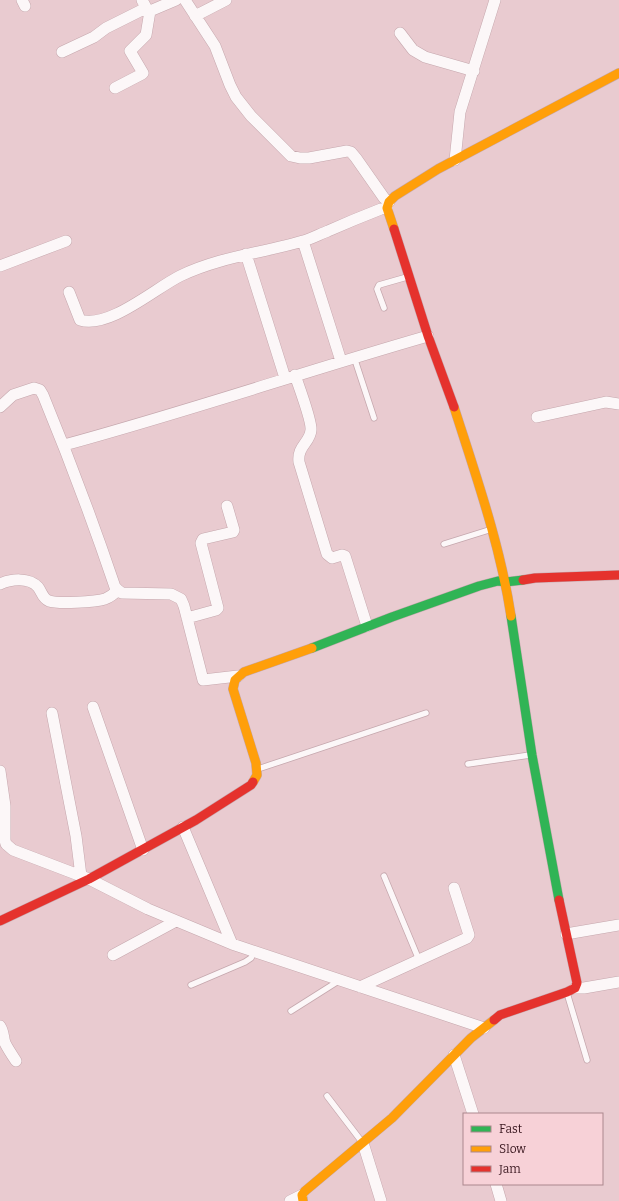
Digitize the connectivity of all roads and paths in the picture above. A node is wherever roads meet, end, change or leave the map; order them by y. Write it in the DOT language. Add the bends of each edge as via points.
graph roads {
  1 [pos="176,0"];
  2 [pos="185,0"];
  3 [pos="226,0"];
  4 [pos="495,0"];
  5 [pos="146,6"];
  6 [pos="195,16"];
  7 [pos="400,33"];
  8 [pos="62,52"];
  9 [pos="474,71"];
  10 [pos="619,73"];
  11 [pos="115,88"];
  12 [pos="455,160"];
  13 [pos="388,205"];
  14 [pos="66,241"];
  15 [pos="304,241"];
  16 [pos="246,254"];
  17 [pos="0,266"];
  18 [pos="409,276"];
  19 [pos="68,292"];
  20 [pos="384,308"];
  21 [pos="428,336"];
  22 [pos="354,357"];
  23 [pos="341,361"];
  24 [pos="290,377"];
  25 [pos="619,404"];
  26 [pos="0,407"];
  27 [pos="537,417"];
  28 [pos="374,418"];
  29 [pos="64,445"];
  30 [pos="227,506"];
  31 [pos="492,529"];
  32 [pos="444,544"];
  33 [pos="619,575"];
  34 [pos="506,582"];
  35 [pos="0,584"];
  36 [pos="118,590"];
  37 [pos="187,618"];
  38 [pos="367,626"];
  39 [pos="238,676"];
  40 [pos="93,707"];
  41 [pos="52,713"];
  42 [pos="426,713"];
  43 [pos="532,755"];
  44 [pos="468,764"];
  45 [pos="256,770"];
  46 [pos="0,771"];
  47 [pos="183,827"];
  48 [pos="143,850"];
  49 [pos="384,876"];
  50 [pos="85,877"];
  51 [pos="454,888"];
  52 [pos="0,921"];
  53 [pos="176,921"];
  54 [pos="619,925"];
  55 [pos="566,934"];
  56 [pos="232,944"];
  57 [pos="254,952"];
  58 [pos="113,955"];
  59 [pos="419,960"];
  60 [pos="340,980"];
  61 [pos="619,982"];
  62 [pos="191,985"];
  63 [pos="360,987"];
  64 [pos="571,990"];
  65 [pos="291,1011"];
  66 [pos="0,1026"];
  67 [pos="484,1028"];
  68 [pos="454,1055"];
  69 [pos="587,1060"];
  70 [pos="16,1061"];
  71 [pos="327,1096"];
  72 [pos="473,1113"];
  73 [pos="363,1143"];
  74 [pos="496,1185"];
  75 [pos="302,1198"];
  76 [pos="290,1201"];
  77 [pos="381,1201"];
  78 [pos="501,1201"];
  1 -- 5 [label="street"];
  2 -- 6 [label="street"];
  3 -- 6 [label="street"];
  4 -- 9 [label="street"];
  5 -- 8 [label="street" via="94,37"];
  5 -- 11 [label="street" via="146,35 130,51 143,73"];
  6 -- 13 [label="street" via="215,46 236,97 282,148 291,156 300,158 350,152"];
  7 -- 9 [label="street" via="413,50 425,57"];
  9 -- 12 [label="street" via="460,112"];
  10 -- 12 [label="street"];
  12 -- 13 [label="street" via="395,196"];
  13 -- 15 [label="street"];
  13 -- 18 [label="street"];
  14 -- 17 [label="street"];
  15 -- 16 [label="street"];
  15 -- 23 [label="street"];
  16 -- 19 [label="street" via="180,276 117,314 100,321 80,320"];
  16 -- 24 [label="street"];
  18 -- 20 [label="lane" via="378,287"];
  18 -- 21 [label="street"];
  21 -- 22 [label="street"];
  21 -- 31 [label="street"];
  22 -- 23 [label="street"];
  22 -- 28 [label="lane"];
  23 -- 24 [label="street"];
  24 -- 29 [label="street"];
  24 -- 38 [label="street" via="311,426 310,436 298,455 327,554 332,558 345,556"];
  25 -- 27 [label="street" via="606,402"];
  26 -- 29 [label="street" via="13,395 34,388 40,390"];
  29 -- 36 [label="street"];
  30 -- 37 [label="street" via="233,532 203,539 201,543 218,608"];
  31 -- 32 [label="lane"];
  31 -- 34 [label="street"];
  33 -- 34 [label="street" via="535,578"];
  34 -- 38 [label="street" via="498,581 479,586"];
  34 -- 43 [label="street"];
  35 -- 36 [label="street" via="27,580 38,587 44,598 56,602 104,599"];
  36 -- 37 [label="street" via="122,593 170,594 181,599"];
  37 -- 39 [label="street" via="203,680"];
  38 -- 39 [label="street"];
  39 -- 45 [label="street" via="233,689"];
  40 -- 48 [label="street"];
  41 -- 50 [label="street"];
  42 -- 45 [label="lane"];
  43 -- 44 [label="lane"];
  43 -- 55 [label="street"];
  45 -- 47 [label="street" via="257,775 251,785"];
  46 -- 50 [label="street" via="5,806 6,844 13,850"];
  47 -- 48 [label="street"];
  47 -- 56 [label="street"];
  48 -- 50 [label="street"];
  49 -- 59 [label="lane"];
  50 -- 52 [label="street"];
  50 -- 53 [label="street"];
  51 -- 59 [label="street" via="468,936"];
  53 -- 56 [label="street"];
  53 -- 58 [label="street"];
  54 -- 55 [label="street"];
  55 -- 64 [label="street" via="577,983"];
  56 -- 57 [label="street"];
  57 -- 60 [label="street"];
  57 -- 62 [label="lane" via="245,962"];
  59 -- 63 [label="street"];
  60 -- 63 [label="street"];
  60 -- 65 [label="lane"];
  61 -- 64 [label="street"];
  63 -- 67 [label="street"];
  64 -- 67 [label="street" via="500,1015"];
  64 -- 69 [label="lane"];
  66 -- 70 [label="street"];
  67 -- 68 [label="street"];
  68 -- 72 [label="street"];
  68 -- 73 [label="street" via="392,1118"];
  71 -- 73 [label="lane"];
  73 -- 75 [label="street" via="305,1191"];
  73 -- 77 [label="street"];
  74 -- 78 [label="street"];
  75 -- 76 [label="street"];
}
